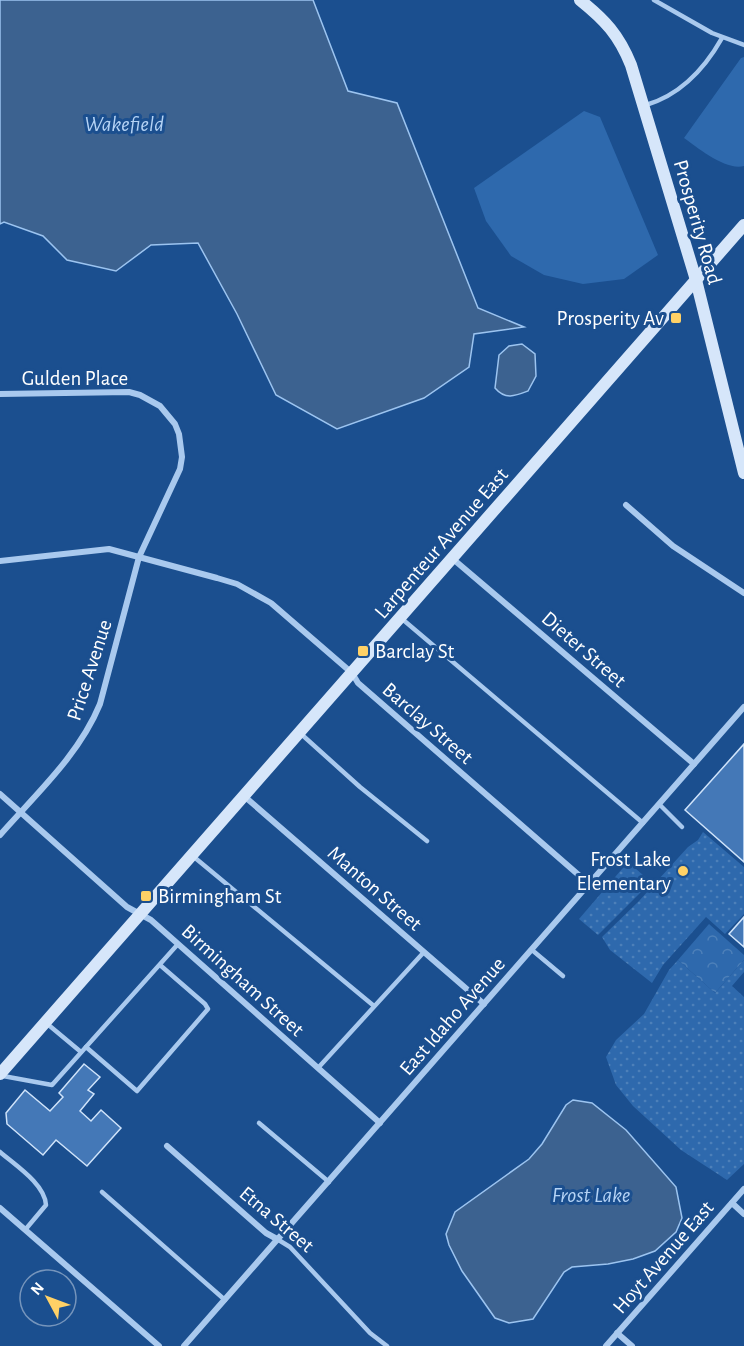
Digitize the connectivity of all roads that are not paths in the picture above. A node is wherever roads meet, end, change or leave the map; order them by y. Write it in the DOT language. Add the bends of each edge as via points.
graph roads {
  1 [pos="580,0"];
  2 [pos="654,0"];
  3 [pos="722,38"];
  4 [pos="744,45"];
  5 [pos="643,106"];
  6 [pos="744,225"];
  7 [pos="696,280"];
  8 [pos="0,394"];
  9 [pos="744,473"];
  10 [pos="626,505"];
  11 [pos="139,557"];
  12 [pos="453,559"];
  13 [pos="0,561"];
  14 [pos="744,593"];
  15 [pos="401,618"];
  16 [pos="352,673"];
  17 [pos="744,707"];
  18 [pos="300,733"];
  19 [pos="694,764"];
  20 [pos="0,794"];
  21 [pos="244,796"];
  22 [pos="659,804"];
  23 [pos="20,812"];
  24 [pos="643,823"];
  25 [pos="682,826"];
  26 [pos="0,835"];
  27 [pos="427,841"];
  28 [pos="192,855"];
  29 [pos="589,884"];
  30 [pos="140,914"];
  31 [pos="178,944"];
  32 [pos="532,950"];
  33 [pos="424,952"];
  34 [pos="160,965"];
  35 [pos="563,976"];
  36 [pos="484,1004"];
  37 [pos="374,1006"];
  38 [pos="45,1022"];
  39 [pos="86,1047"];
  40 [pos="81,1052"];
  41 [pos="318,1068"];
  42 [pos="0,1075"];
  43 [pos="259,1123"];
  44 [pos="380,1123"];
  45 [pos="167,1146"];
  46 [pos="0,1152"];
  47 [pos="329,1182"];
  48 [pos="744,1189"];
  49 [pos="102,1192"];
  50 [pos="732,1203"];
  51 [pos="0,1208"];
  52 [pos="744,1214"];
  53 [pos="25,1230"];
  54 [pos="277,1239"];
  55 [pos="225,1300"];
  56 [pos="617,1333"];
  57 [pos="159,1346"];
  58 [pos="183,1346"];
  59 [pos="387,1346"];
  60 [pos="606,1346"];
  61 [pos="632,1346"];
  1 -- 5 [label="street, Prosperity Road" via="616,34"];
  2 -- 3 [label="lane"];
  3 -- 4 [label="lane"];
  3 -- 5 [label="lane" via="705,65 679,89"];
  5 -- 7 [label="street, Prosperity Road"];
  6 -- 7 [label="street, Larpenteur Avenue East"];
  7 -- 9 [label="street, Prosperity Road"];
  7 -- 12 [label="street, Larpenteur Avenue East"];
  8 -- 11 [label="street, Gulden Place" via="129,392 151,399 168,414 182,446 180,469"];
  10 -- 14 [label="street" via="673,546"];
  11 -- 13 [label="street, Barclay Street" via="109,549"];
  11 -- 16 [label="street, Barclay Street" via="254,592 286,614"];
  11 -- 23 [label="street, Price Avenue" via="92,722 69,756"];
  12 -- 15 [label="street, Larpenteur Avenue East"];
  12 -- 19 [label="street, Dieter Street"];
  15 -- 16 [label="street, Larpenteur Avenue East"];
  15 -- 24 [label="lane"];
  16 -- 18 [label="street, Larpenteur Avenue East"];
  16 -- 29 [label="street, Barclay Street" via="358,683"];
  17 -- 19 [label="street, East Idaho Avenue"];
  18 -- 21 [label="street, Larpenteur Avenue East"];
  18 -- 27 [label="lane"];
  19 -- 22 [label="street, East Idaho Avenue"];
  20 -- 23 [label="street, Birmingham Street"];
  21 -- 28 [label="street, Larpenteur Avenue East"];
  21 -- 33 [label="street, Manton Street"];
  22 -- 24 [label="street, East Idaho Avenue"];
  22 -- 25 [label="lane"];
  23 -- 26 [label="street, Price Avenue"];
  23 -- 30 [label="street, Birmingham Street" via="127,907"];
  24 -- 29 [label="street, East Idaho Avenue"];
  28 -- 30 [label="street, Larpenteur Avenue East"];
  28 -- 37 [label="lane"];
  29 -- 32 [label="street, East Idaho Avenue"];
  30 -- 31 [label="street, Birmingham Street"];
  30 -- 38 [label="street, Larpenteur Avenue East"];
  31 -- 34 [label="lane"];
  31 -- 41 [label="street, Birmingham Street"];
  32 -- 35 [label="lane"];
  32 -- 36 [label="street, East Idaho Avenue"];
  33 -- 36 [label="street, Manton Street"];
  33 -- 37 [label="lane"];
  34 -- 39 [label="lane"];
  34 -- 39 [label="lane" via="208,1009 137,1091"];
  36 -- 44 [label="street, East Idaho Avenue"];
  37 -- 41 [label="lane"];
  38 -- 40 [label="lane"];
  38 -- 42 [label="street, Larpenteur Avenue East"];
  39 -- 40 [label="lane"];
  40 -- 42 [label="lane" via="52,1085"];
  41 -- 44 [label="street, Birmingham Street"];
  43 -- 47 [label="lane"];
  44 -- 47 [label="street, East Idaho Avenue"];
  45 -- 54 [label="street, Etna Street"];
  46 -- 53 [label="lane" via="46,1196 46,1205"];
  47 -- 54 [label="street, East Idaho Avenue"];
  48 -- 50 [label="street, Hoyt Avenue East"];
  49 -- 55 [label="lane"];
  50 -- 52 [label="street"];
  50 -- 56 [label="street, Hoyt Avenue East"];
  51 -- 53 [label="street"];
  53 -- 57 [label="street"];
  54 -- 55 [label="street, East Idaho Avenue"];
  54 -- 59 [label="lane, Etna Street" via="290,1247 370,1333"];
  55 -- 58 [label="street, East Idaho Avenue"];
  56 -- 60 [label="street, Hoyt Avenue East"];
  56 -- 61 [label="street"];
}
